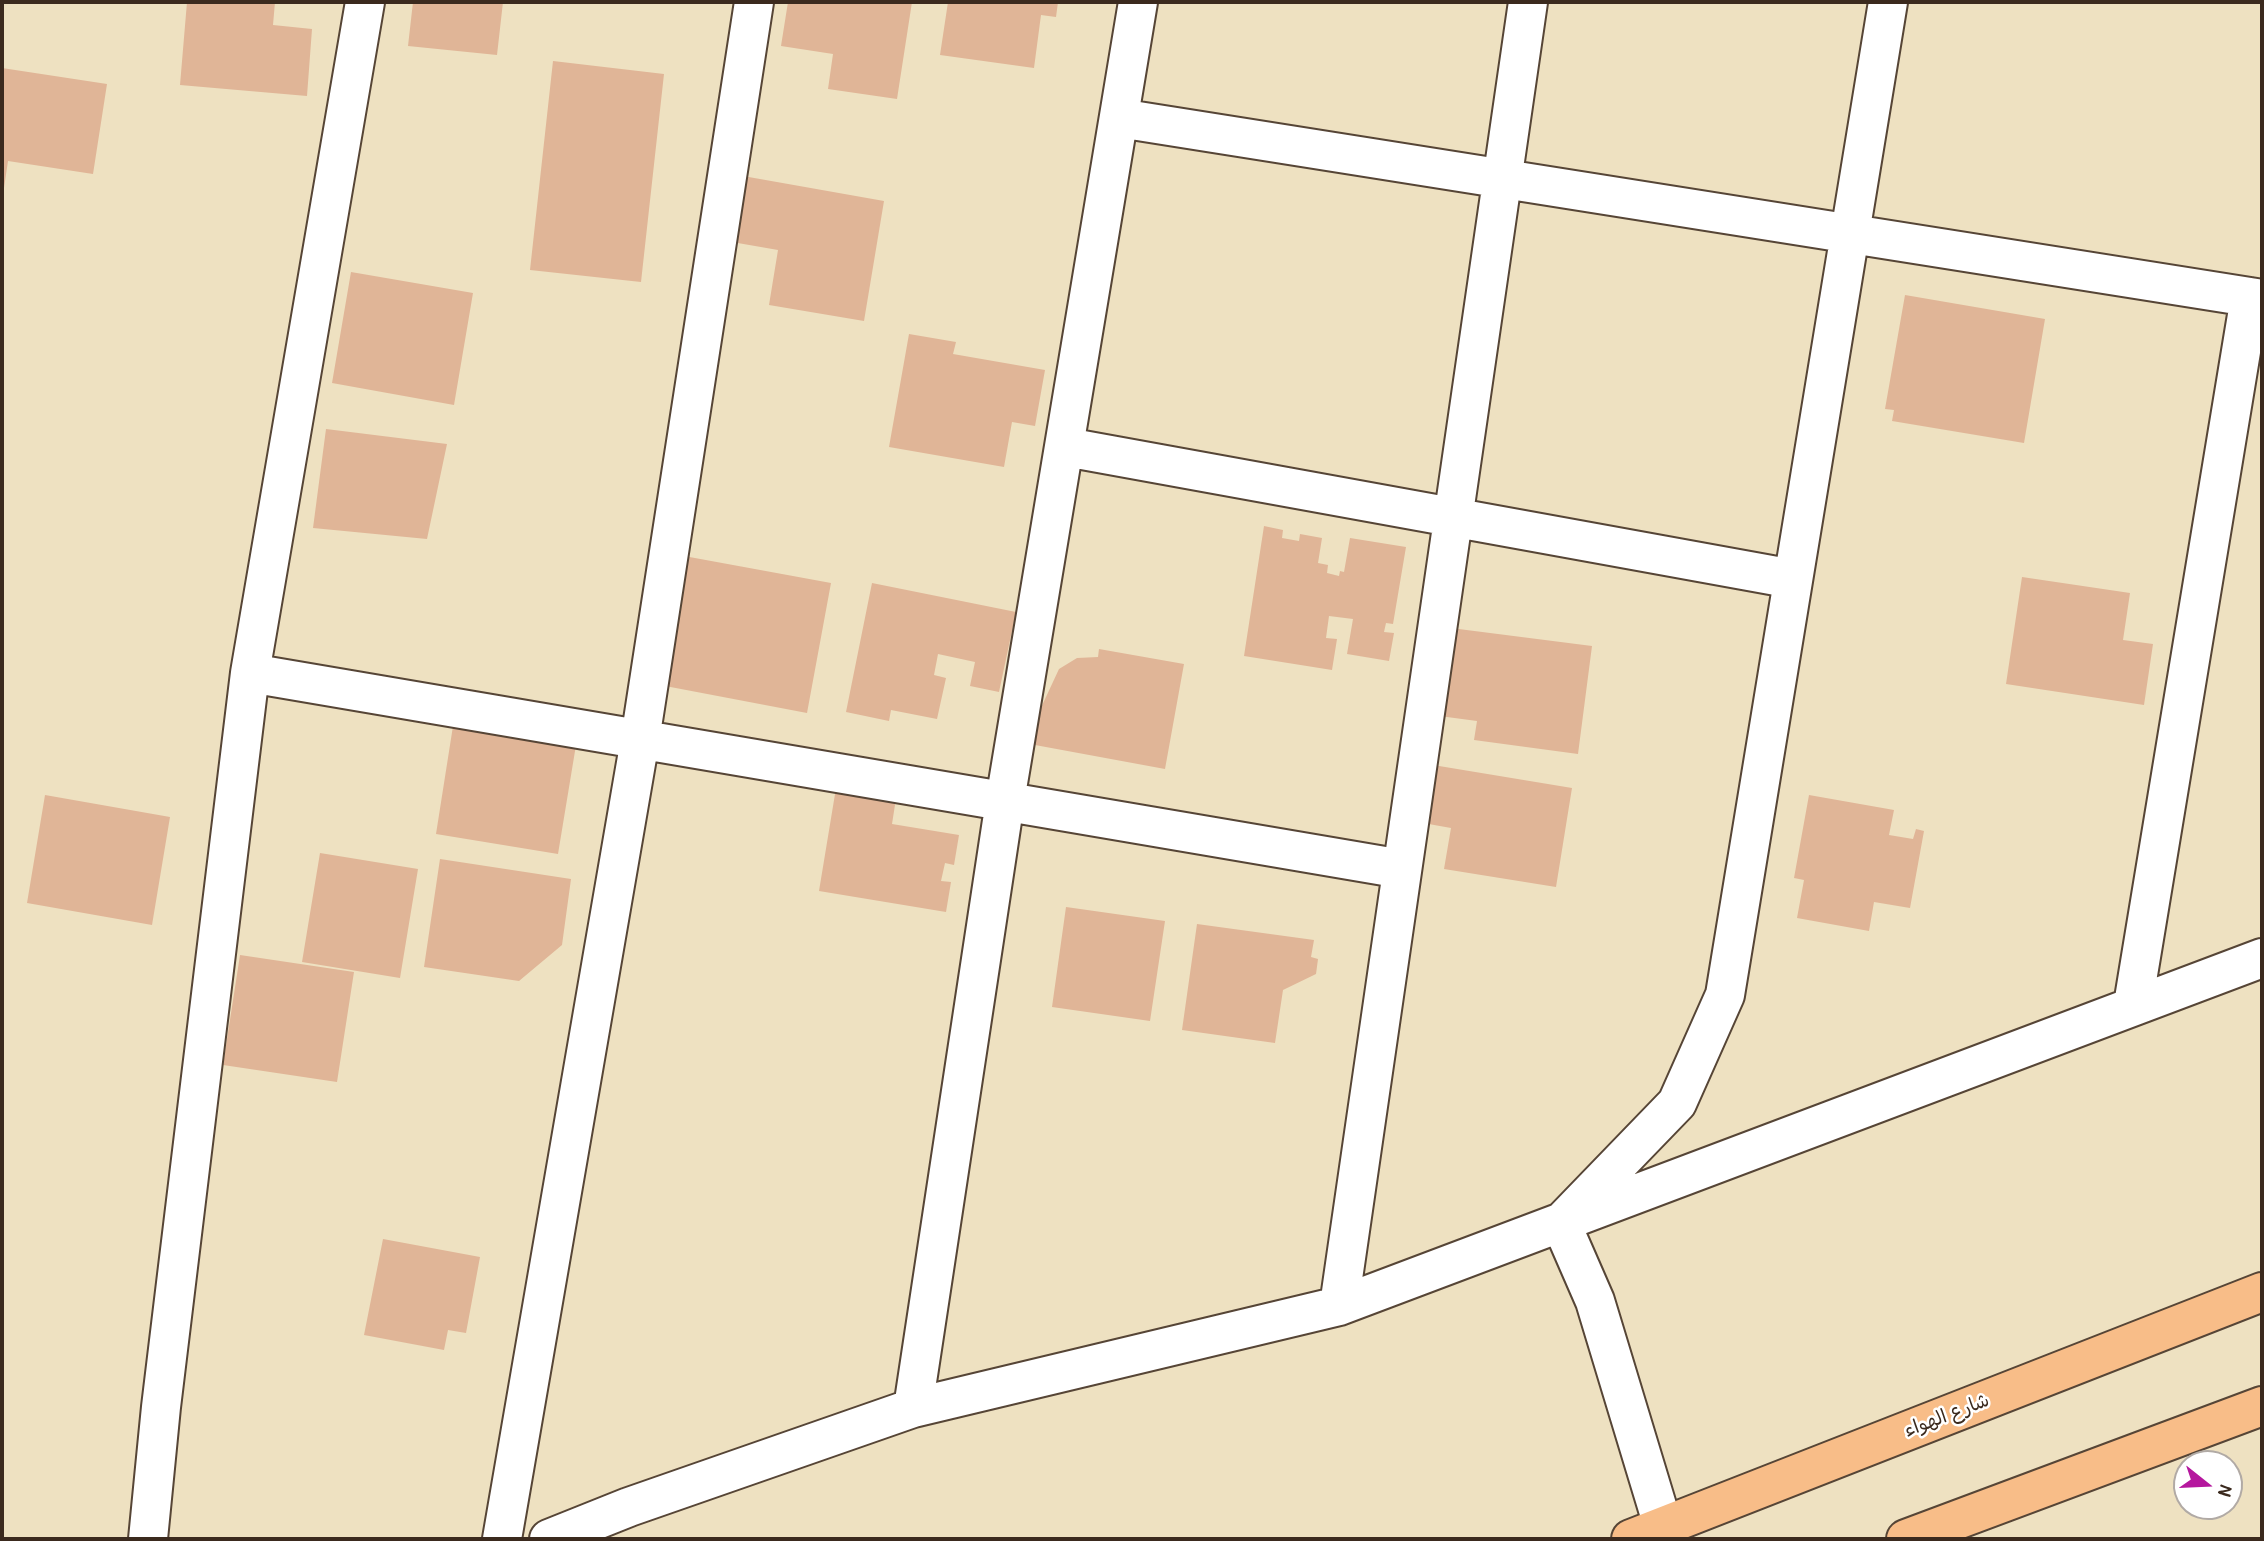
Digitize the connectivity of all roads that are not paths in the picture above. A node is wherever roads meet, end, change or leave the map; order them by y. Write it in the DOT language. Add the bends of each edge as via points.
graph roads {
  1 [pos="365,2"];
  2 [pos="754,2"];
  3 [pos="1138,2"];
  4 [pos="1528,2"];
  5 [pos="1888,2"];
  6 [pos="1119,118"];
  7 [pos="1503,178"];
  8 [pos="1850,233"];
  9 [pos="2256,298"];
  10 [pos="1066,447"];
  11 [pos="1454,517"];
  12 [pos="1793,579"];
  13 [pos="250,673"];
  14 [pos="640,740"];
  15 [pos="1005,801"];
  16 [pos="1402,869"];
  17 [pos="2262,958"];
  18 [pos="2133,1004"];
  19 [pos="1560,1223"];
  20 [pos="2262,1292"];
  21 [pos="1339,1306"];
  22 [pos="2262,1406"];
  23 [pos="913,1408"];
  24 [pos="1655,1535"];
  25 [pos="148,1539"];
  26 [pos="502,1539"];
  27 [pos="549,1539"];
  28 [pos="1906,1539"];
  1 -- 13 [label="street"];
  2 -- 14 [label="street"];
  3 -- 6 [label="street"];
  4 -- 7 [label="street"];
  5 -- 8 [label="street"];
  6 -- 7 [label="street"];
  6 -- 10 [label="street"];
  7 -- 8 [label="street"];
  7 -- 11 [label="street"];
  8 -- 9 [label="street"];
  8 -- 12 [label="street"];
  9 -- 18 [label="street"];
  10 -- 11 [label="street"];
  10 -- 15 [label="street"];
  11 -- 12 [label="street"];
  11 -- 16 [label="street"];
  12 -- 19 [label="street" via="1725,995 1677,1103"];
  13 -- 14 [label="street"];
  13 -- 25 [label="street"];
  14 -- 15 [label="street"];
  14 -- 26 [label="street"];
  15 -- 16 [label="street"];
  15 -- 23 [label="street"];
  16 -- 21 [label="street"];
  17 -- 18 [label="street"];
  18 -- 19 [label="street"];
  19 -- 21 [label="street"];
  19 -- 24 [label="street" via="1595,1301"];
  20 -- 24 [label="main road, شارع الهواء"];
  21 -- 23 [label="street"];
  22 -- 28 [label="main road"];
  23 -- 27 [label="street"];
}
